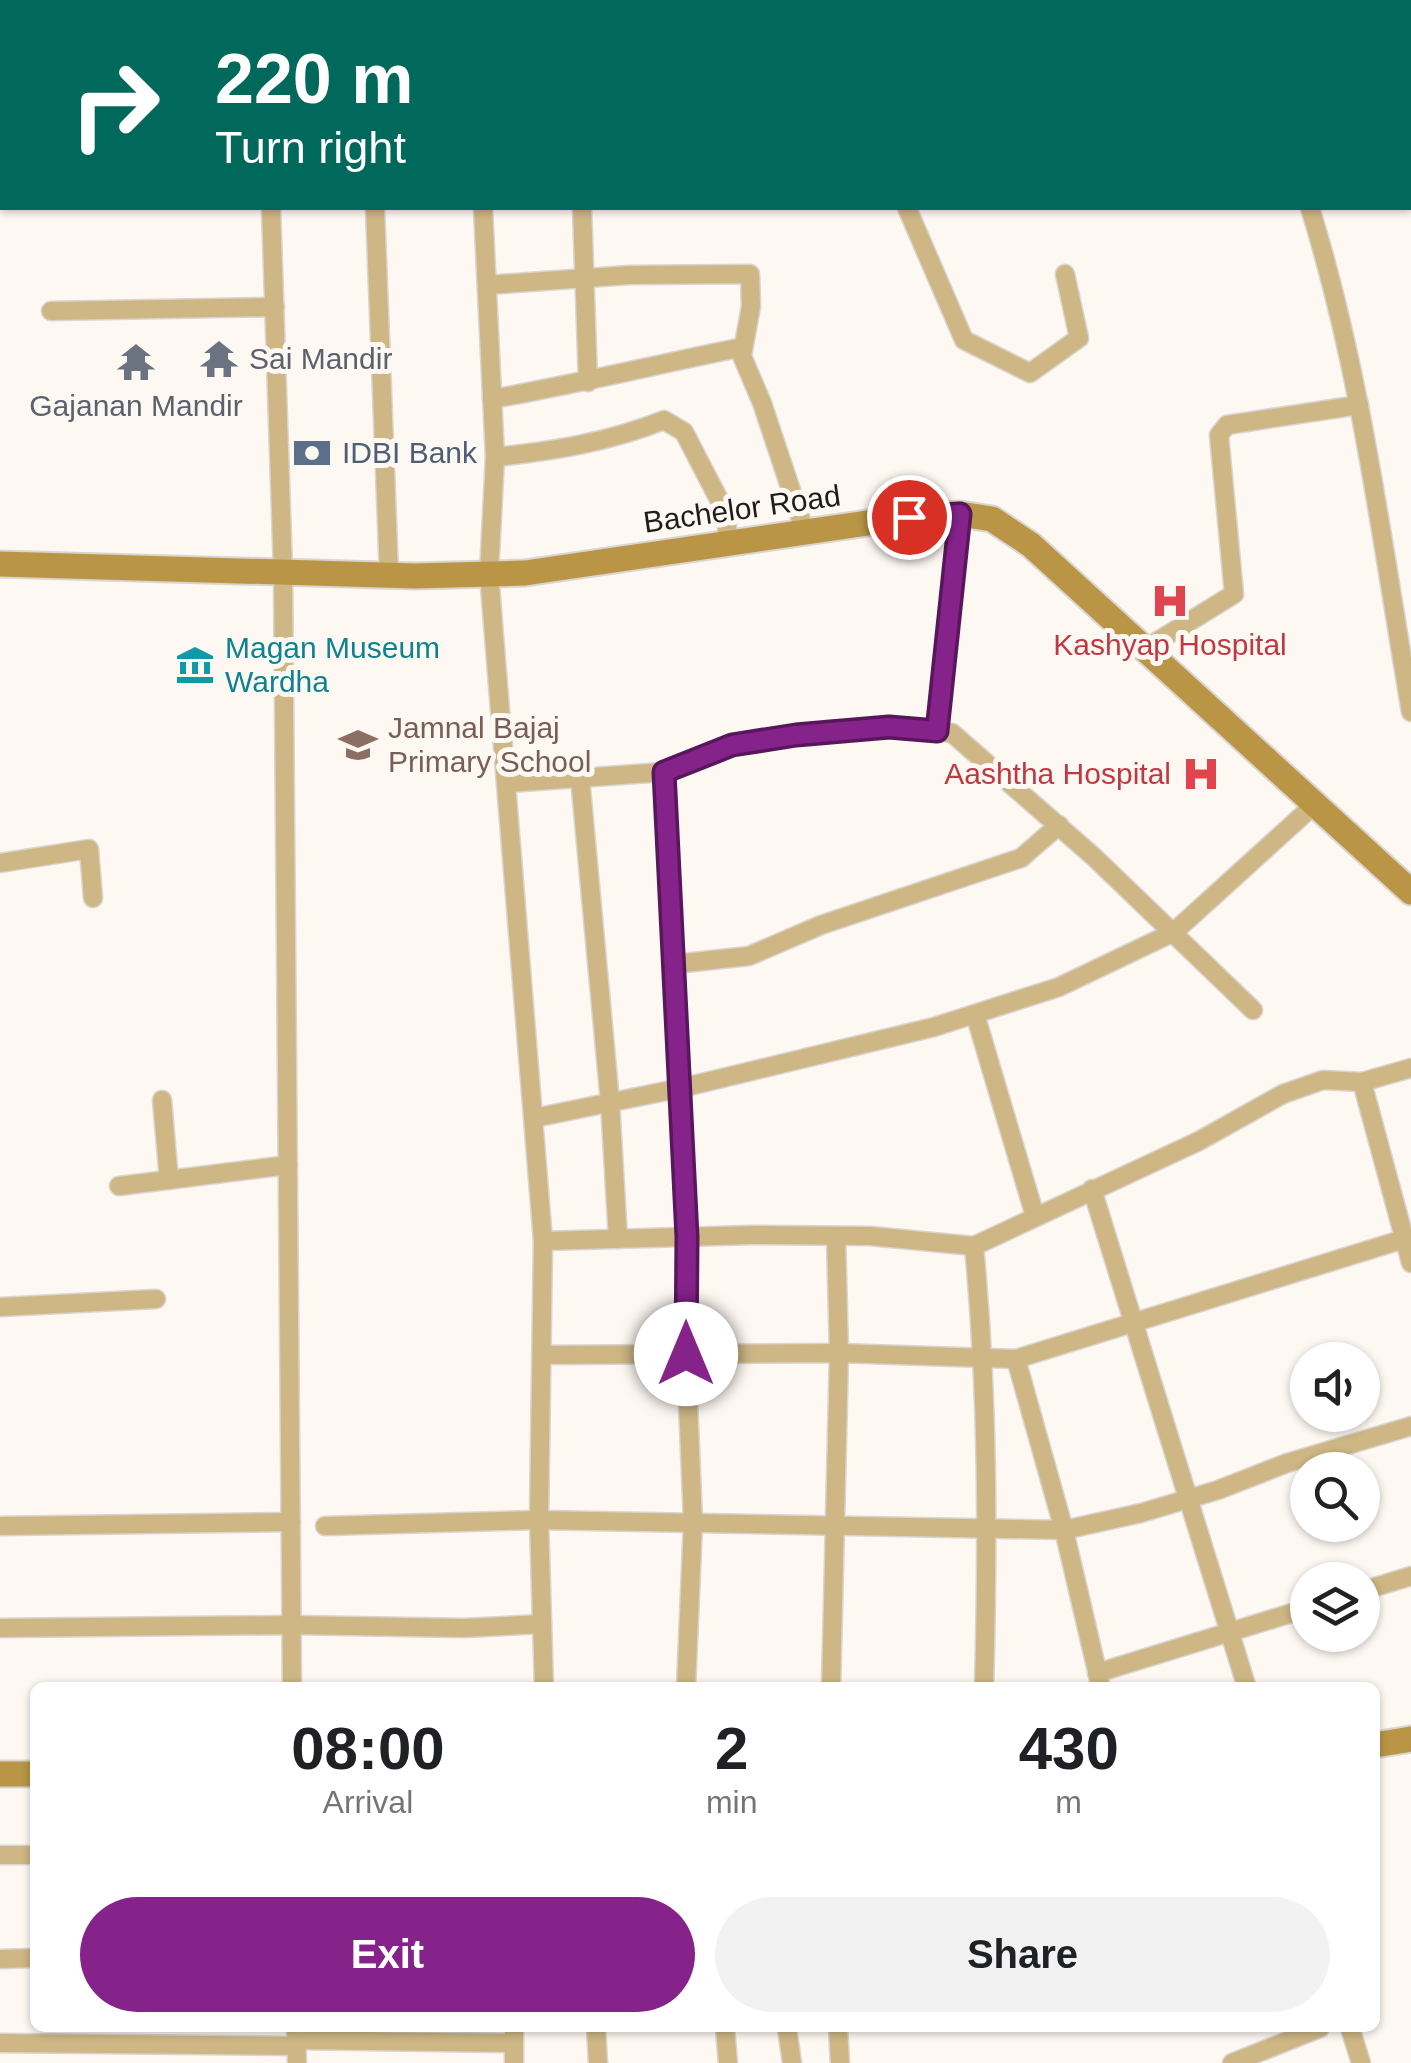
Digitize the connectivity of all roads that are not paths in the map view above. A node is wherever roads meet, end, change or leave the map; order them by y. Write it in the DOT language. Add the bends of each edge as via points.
graph roads {
  1 [pos="272,210"];
  2 [pos="375,210"];
  3 [pos="483,210"];
  4 [pos="582,210"];
  5 [pos="908,210"];
  6 [pos="1310,210"];
  7 [pos="1065,274"];
  8 [pos="584,278"];
  9 [pos="487,285"];
  10 [pos="275,307"];
  11 [pos="51,311"];
  12 [pos="744,347"];
  13 [pos="588,382"];
  14 [pos="492,399"];
  15 [pos="1359,405"];
  16 [pos="495,457"];
  17 [pos="960,514"];
  18 [pos="805,532"];
  19 [pos="727,544"];
  20 [pos="0,564"];
  21 [pos="283,572"];
  22 [pos="489,574"];
  23 [pos="389,575"];
  24 [pos="1145,649"];
  25 [pos="1411,712"];
  26 [pos="937,731"];
  27 [pos="664,772"];
  28 [pos="580,778"];
  29 [pos="507,783"];
  30 [pos="1316,804"];
  31 [pos="1059,825"];
  32 [pos="0,863"];
  33 [pos="1411,892"];
  34 [pos="93,898"];
  35 [pos="1174,932"];
  36 [pos="674,964"];
  37 [pos="1253,1010"];
  38 [pos="975,1014"];
  39 [pos="1411,1068"];
  40 [pos="1362,1082"];
  41 [pos="680,1088"];
  42 [pos="162,1100"];
  43 [pos="610,1102"];
  44 [pos="534,1118"];
  45 [pos="288,1165"];
  46 [pos="169,1180"];
  47 [pos="118,1186"];
  48 [pos="1092,1189"];
  49 [pos="1035,1216"];
  50 [pos="836,1236"];
  51 [pos="687,1237"];
  52 [pos="618,1238"];
  53 [pos="1404,1239"];
  54 [pos="544,1241"];
  55 [pos="974,1246"];
  56 [pos="1411,1263"];
  57 [pos="156,1298"];
  58 [pos="0,1307"];
  59 [pos="1133,1322"];
  60 [pos="838,1353"];
  61 [pos="686,1354"];
  62 [pos="542,1355"];
  63 [pos="984,1358"];
  64 [pos="1016,1359"];
  65 [pos="1411,1426"];
  66 [pos="1186,1500"];
  67 [pos="539,1520"];
  68 [pos="291,1522"];
  69 [pos="693,1522"];
  70 [pos="836,1525"];
  71 [pos="0,1526"];
  72 [pos="325,1526"];
  73 [pos="988,1528"];
  74 [pos="1064,1530"];
  75 [pos="1411,1576"];
  76 [pos="1380,1586"];
  77 [pos="1290,1614"];
  78 [pos="542,1624"];
  79 [pos="292,1625"];
  80 [pos="0,1628"];
  81 [pos="1228,1633"];
  82 [pos="1099,1680"];
  83 [pos="292,1682"];
  84 [pos="544,1682"];
  85 [pos="686,1682"];
  86 [pos="832,1682"];
  87 [pos="984,1682"];
  88 [pos="1245,1682"];
  89 [pos="1410,1744"];
  90 [pos="1380,1745"];
  91 [pos="0,1774"];
  92 [pos="30,1774"];
  93 [pos="0,1855"];
  94 [pos="30,1855"];
  95 [pos="0,1958"];
  96 [pos="30,1958"];
  97 [pos="596,2032"];
  98 [pos="725,2032"];
  99 [pos="788,2032"];
  100 [pos="838,2032"];
  101 [pos="1310,2032"];
  102 [pos="1351,2032"];
  103 [pos="514,2035"];
  104 [pos="0,2043"];
  105 [pos="296,2044"];
  106 [pos="514,2063"];
  107 [pos="598,2063"];
  108 [pos="728,2063"];
  109 [pos="792,2063"];
  110 [pos="840,2063"];
  111 [pos="1232,2063"];
  112 [pos="1361,2063"];
  1 -- 10 [label="street"];
  2 -- 23 [label="street"];
  3 -- 9 [label="street"];
  4 -- 8 [label="street"];
  5 -- 7 [label="street" via="964,340 1030,373 1079,338"];
  6 -- 15 [label="street"];
  8 -- 9 [label="street"];
  8 -- 12 [label="street" via="750,274"];
  8 -- 13 [label="street"];
  9 -- 14 [label="street"];
  10 -- 11 [label="street"];
  10 -- 21 [label="street"];
  12 -- 13 [label="street"];
  12 -- 18 [label="street"];
  13 -- 14 [label="street"];
  14 -- 16 [label="street"];
  15 -- 24 [label="street" via="1221,429 1234,594"];
  15 -- 25 [label="street"];
  16 -- 19 [label="street" via="593,443 664,420 684,432 727,514"];
  16 -- 22 [label="street"];
  17 -- 18 [label="main road, Bachelor Road"];
  17 -- 24 [label="main road, Bachelor Road" via="992,520 1031,545"];
  17 -- 26 [label="street"];
  18 -- 19 [label="main road, Bachelor Road"];
  19 -- 22 [label="main road, Bachelor Road"];
  20 -- 21 [label="main road, Bachelor Road"];
  21 -- 23 [label="main road, Bachelor Road"];
  21 -- 45 [label="street"];
  22 -- 23 [label="main road, Bachelor Road"];
  22 -- 29 [label="street"];
  24 -- 30 [label="main road, Bachelor Road"];
  26 -- 27 [label="street" via="889,727 789,736 732,745"];
  26 -- 31 [label="street" via="952,733"];
  27 -- 28 [label="street"];
  27 -- 36 [label="street"];
  28 -- 29 [label="street"];
  28 -- 43 [label="street"];
  29 -- 44 [label="street"];
  30 -- 33 [label="main road, Bachelor Road"];
  30 -- 35 [label="street"];
  31 -- 35 [label="street"];
  31 -- 36 [label="street" via="1021,858 972,876 749,956"];
  32 -- 34 [label="street" via="89,848"];
  35 -- 37 [label="street"];
  35 -- 38 [label="street" via="1060,987"];
  36 -- 41 [label="street"];
  38 -- 41 [label="street"];
  38 -- 49 [label="street"];
  39 -- 40 [label="street"];
  40 -- 48 [label="street" via="1324,1080 1283,1094"];
  40 -- 53 [label="street"];
  41 -- 43 [label="street"];
  41 -- 51 [label="street"];
  42 -- 46 [label="street"];
  43 -- 44 [label="street"];
  43 -- 52 [label="street"];
  44 -- 54 [label="street"];
  45 -- 46 [label="street"];
  45 -- 68 [label="street"];
  46 -- 47 [label="street"];
  48 -- 49 [label="street"];
  48 -- 59 [label="street"];
  49 -- 55 [label="street"];
  50 -- 51 [label="street"];
  50 -- 55 [label="street"];
  50 -- 60 [label="street"];
  51 -- 52 [label="street"];
  51 -- 61 [label="street"];
  52 -- 54 [label="street"];
  53 -- 56 [label="street"];
  53 -- 59 [label="street"];
  54 -- 62 [label="street"];
  55 -- 63 [label="street"];
  57 -- 58 [label="street"];
  59 -- 64 [label="street"];
  59 -- 66 [label="street"];
  60 -- 61 [label="street"];
  60 -- 63 [label="street"];
  60 -- 70 [label="street"];
  61 -- 62 [label="street"];
  61 -- 69 [label="street"];
  62 -- 67 [label="street"];
  63 -- 64 [label="street"];
  63 -- 73 [label="street"];
  64 -- 74 [label="street"];
  65 -- 66 [label="street"];
  66 -- 74 [label="street"];
  66 -- 81 [label="street"];
  67 -- 69 [label="street"];
  67 -- 72 [label="street"];
  67 -- 78 [label="street"];
  68 -- 71 [label="street"];
  68 -- 79 [label="street"];
  69 -- 70 [label="street"];
  69 -- 85 [label="street"];
  70 -- 73 [label="street"];
  70 -- 86 [label="street"];
  73 -- 74 [label="street"];
  73 -- 87 [label="street"];
  74 -- 82 [label="street"];
  75 -- 76 [label="street"];
  77 -- 81 [label="street"];
  78 -- 79 [label="street"];
  78 -- 84 [label="street"];
  79 -- 80 [label="street"];
  79 -- 83 [label="street"];
  81 -- 82 [label="street"];
  81 -- 88 [label="street"];
  89 -- 90 [label="main road"];
  91 -- 92 [label="main road"];
  93 -- 94 [label="street"];
  95 -- 96 [label="street"];
  97 -- 107 [label="street"];
  98 -- 108 [label="street"];
  99 -- 109 [label="street"];
  100 -- 110 [label="street"];
  101 -- 111 [label="street"];
  102 -- 112 [label="street"];
  103 -- 105 [label="street"];
  103 -- 106 [label="street"];
  104 -- 105 [label="street"];
}
